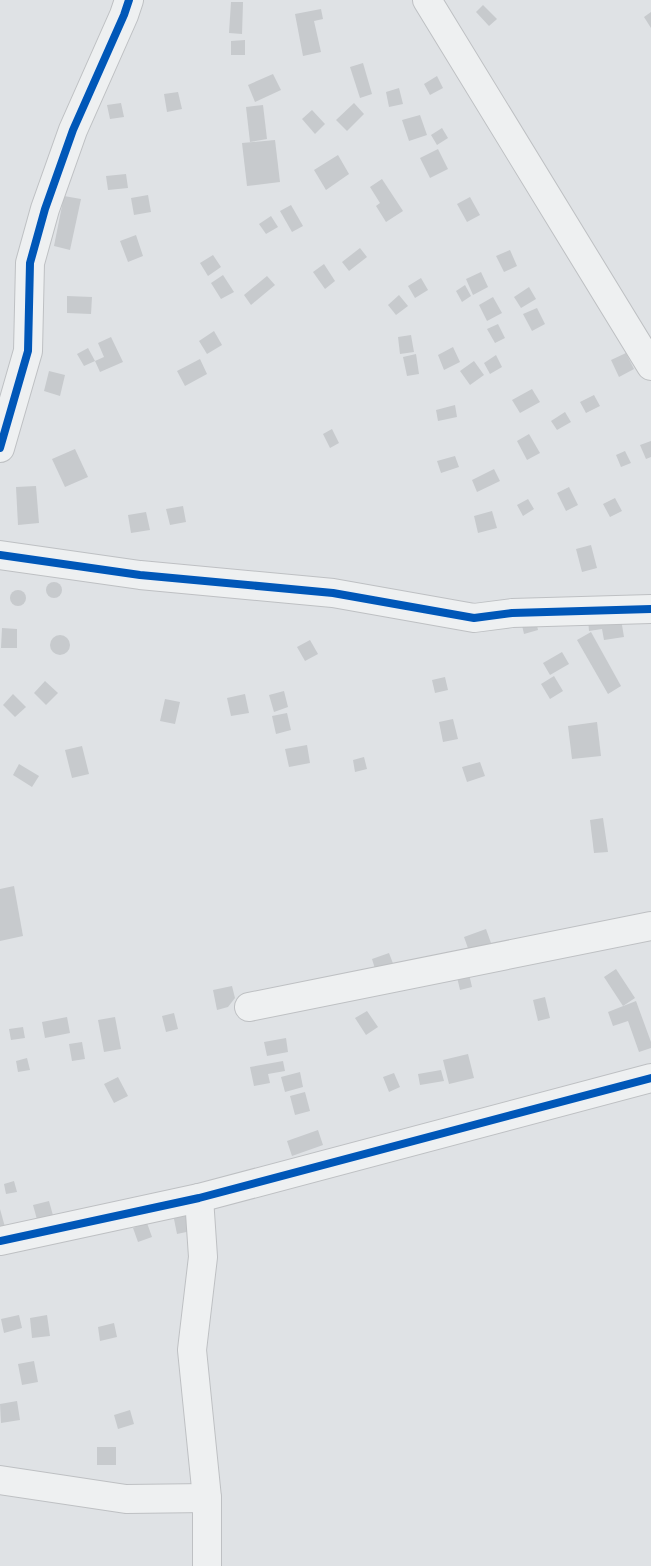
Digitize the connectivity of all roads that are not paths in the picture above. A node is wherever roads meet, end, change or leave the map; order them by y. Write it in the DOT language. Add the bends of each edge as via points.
graph roads {
  1 [pos="128,0"];
  2 [pos="427,0"];
  3 [pos="651,366"];
  4 [pos="0,448"];
  5 [pos="0,555"];
  6 [pos="651,609"];
  7 [pos="651,926"];
  8 [pos="249,1007"];
  9 [pos="651,1078"];
  10 [pos="199,1198"];
  11 [pos="0,1241"];
  12 [pos="0,1480"];
  13 [pos="207,1498"];
  14 [pos="207,1566"];
  1 -- 4 [label="street" via="73,130 45,209 30,263 28,351"];
  2 -- 3 [label="street"];
  5 -- 6 [label="street" via="140,575 333,593 474,618 512,613"];
  7 -- 8 [label="street"];
  9 -- 10 [label="street"];
  10 -- 11 [label="street"];
  10 -- 13 [label="street" via="202,1257 192,1350"];
  12 -- 13 [label="street" via="126,1499"];
  13 -- 14 [label="street"];
}
